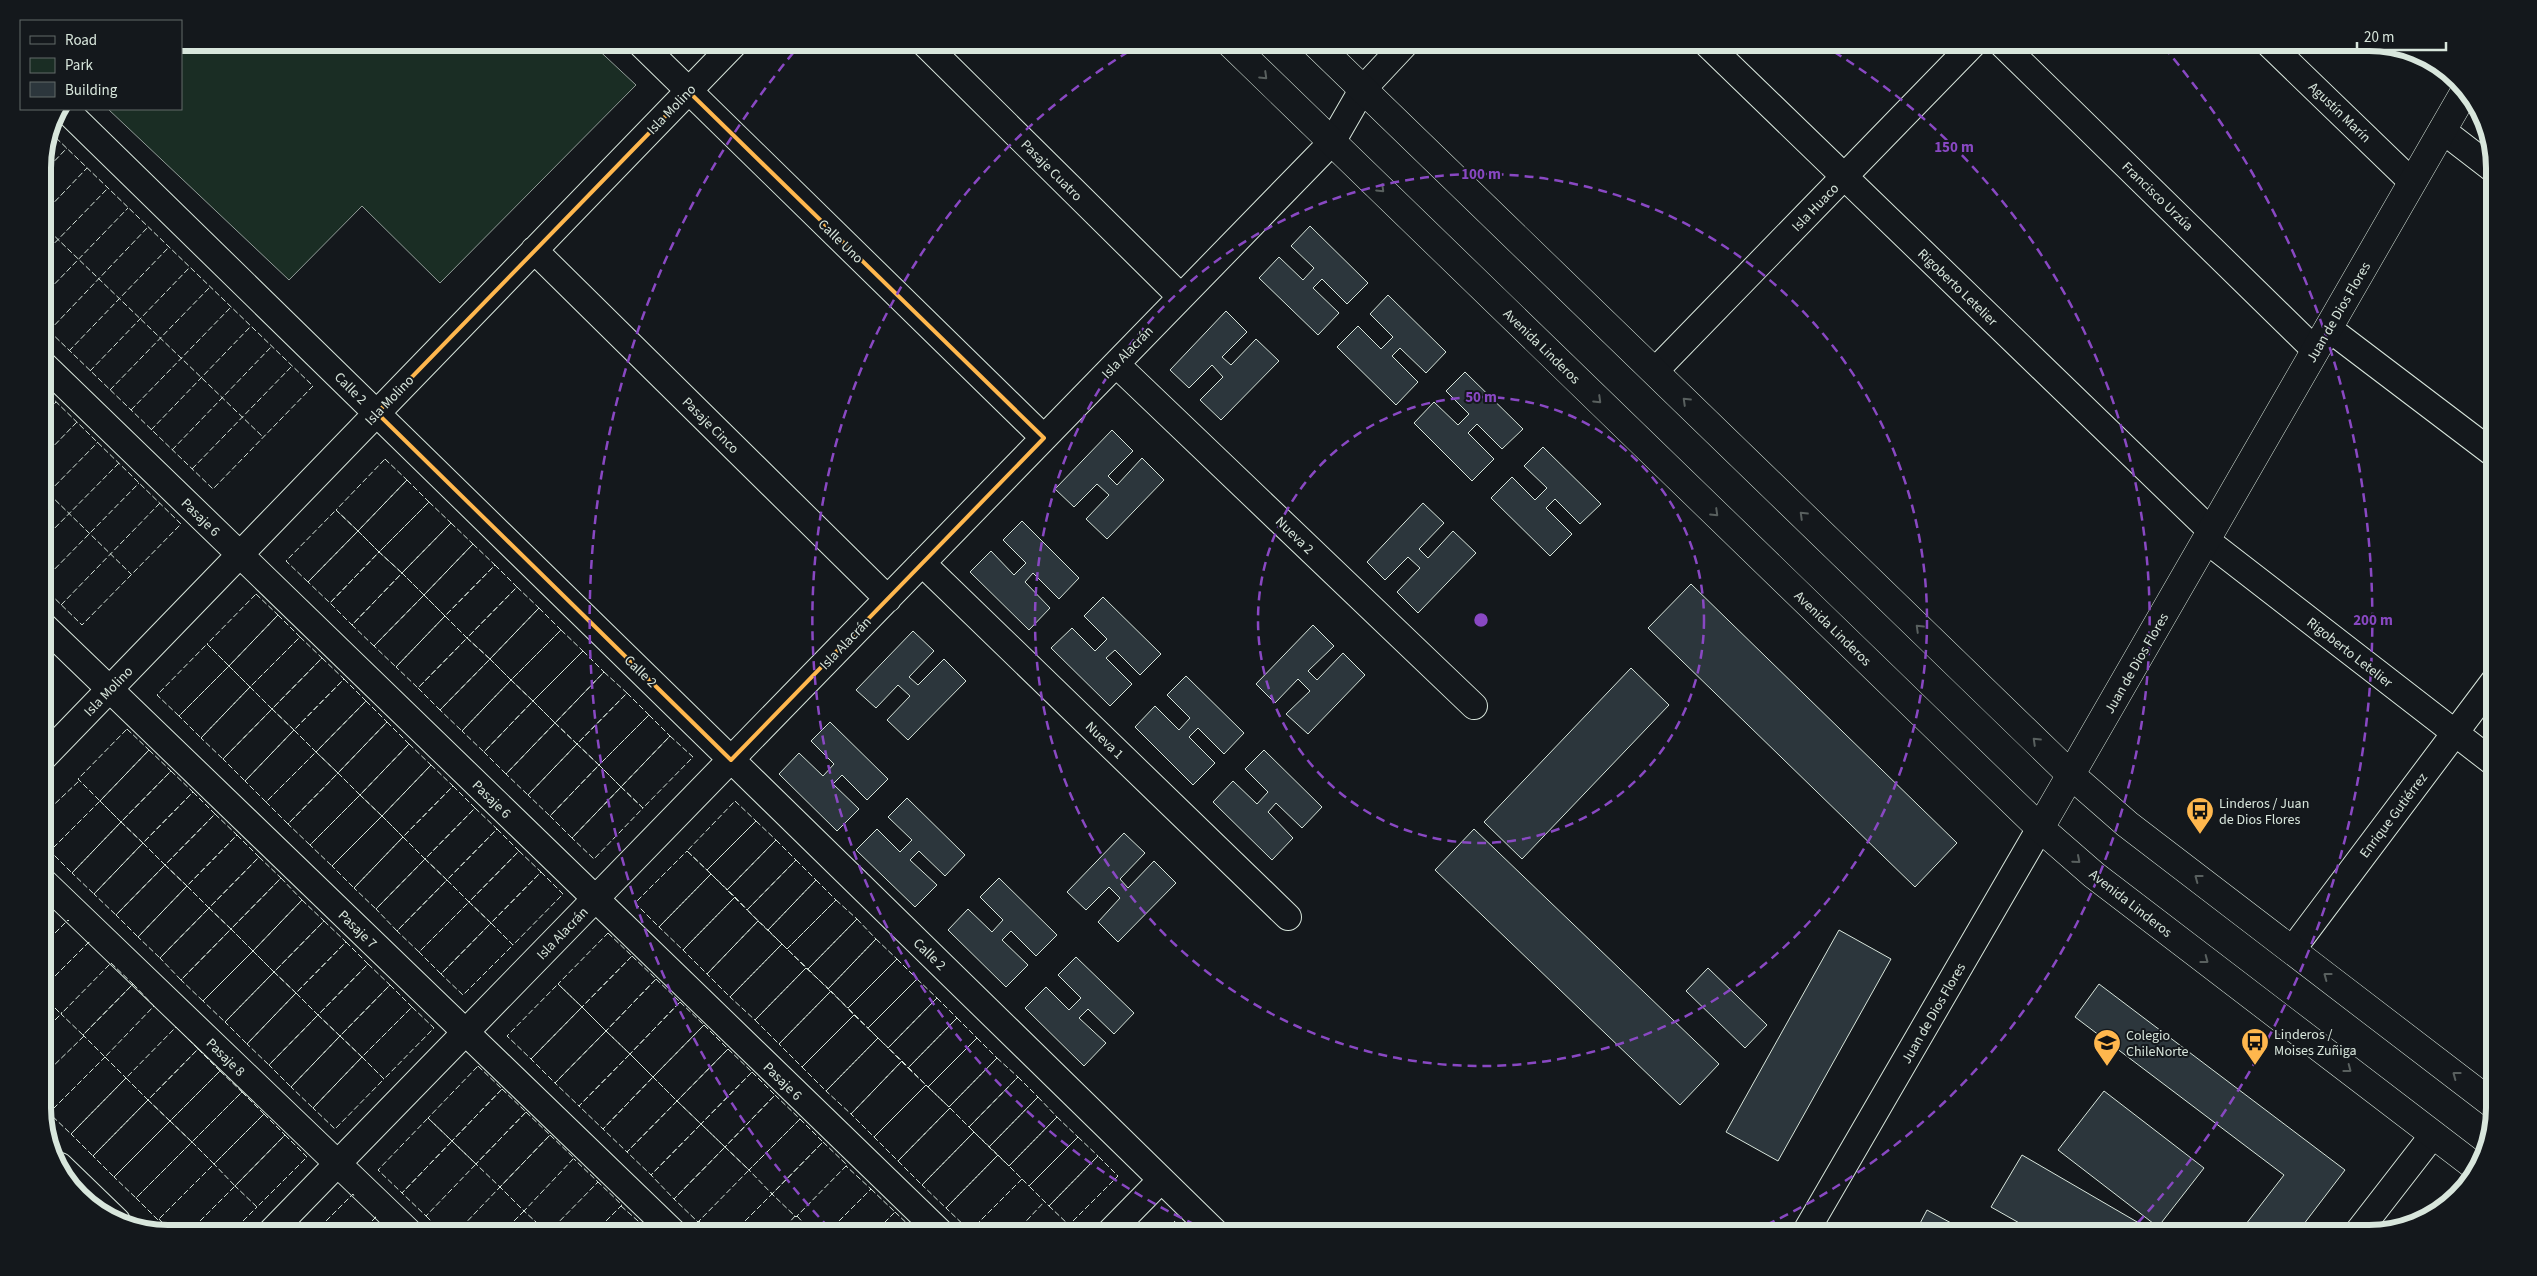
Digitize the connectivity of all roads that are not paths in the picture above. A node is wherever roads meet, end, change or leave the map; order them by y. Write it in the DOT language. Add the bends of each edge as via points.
graph roads {
  1 [pos="1323,51"];
  2 [pos="1398,51"];
  3 [pos="1715,51"];
  4 [pos="1965,51"];
  5 [pos="2010,51"];
  6 [pos="2276,51"];
  7 [pos="649,52"];
  8 [pos="727,52"];
  9 [pos="933,52"];
  10 [pos="1239,52"];
  11 [pos="1362,90"];
  12 [pos="689,92"];
  13 [pos="2461,97"];
  14 [pos="67,110"];
  15 [pos="2442,130"];
  16 [pos="1332,142"];
  17 [pos="2485,163"];
  18 [pos="1844,176"];
  19 [pos="2412,182"];
  20 [pos="534,250"];
  21 [pos="1181,297"];
  22 [pos="2322,339"];
  23 [pos="1116,364"];
  24 [pos="1654,371"];
  25 [pos="52,373"];
  26 [pos="377,413"];
  27 [pos="1044,438"];
  28 [pos="2485,448"];
  29 [pos="2209,536"];
  30 [pos="240,555"];
  31 [pos="922,563"];
  32 [pos="888,599"];
  33 [pos="52,634"];
  34 [pos="109,689"];
  35 [pos="2486,692"];
  36 [pos="1474,706"];
  37 [pos="2455,732"];
  38 [pos="52,749"];
  39 [pos="2486,756"];
  40 [pos="731,760"];
  41 [pos="2071,775"];
  42 [pos="2040,828"];
  43 [pos="52,890"];
  44 [pos="596,899"];
  45 [pos="1288,916"];
  46 [pos="2292,950"];
  47 [pos="466,1033"];
  48 [pos="2486,1099"];
  49 [pos="2433,1135"];
  50 [pos="337,1164"];
  51 [pos="2471,1164"];
  52 [pos="1161,1180"];
  53 [pos="279,1225"];
  54 [pos="401,1225"];
  55 [pos="665,1225"];
  56 [pos="931,1225"];
  57 [pos="1118,1225"];
  58 [pos="1207,1225"];
  59 [pos="1810,1225"];
  60 [pos="2364,1225"];
  1 -- 11 [label="street"];
  2 -- 11 [label="street, Isla Alacrán"];
  3 -- 18 [label="street, Rigoberto Letelier"];
  4 -- 18 [label="street, Isla Huaco"];
  5 -- 22 [label="street, Francisco Urzúa"];
  6 -- 19 [label="street, Agustín Marín"];
  7 -- 12 [label="street, Calle Uno"];
  8 -- 12 [label="street, Isla Molino"];
  9 -- 21 [label="street, Pasaje Cuatro"];
  10 -- 16 [label="street, Avenida Linderos, one-way"];
  11 -- 16 [label="street, Isla Alacrán"];
  11 -- 24 [label="street"];
  12 -- 20 [label="street, Isla Molino"];
  12 -- 27 [label="street, Calle Uno"];
  13 -- 15 [label="street, Juan de Dios Flores"];
  14 -- 26 [label="street, Calle 2"];
  15 -- 17 [label="street"];
  15 -- 19 [label="street, Juan de Dios Flores"];
  16 -- 21 [label="street, Isla Alacrán"];
  16 -- 42 [label="street, Avenida Linderos, one-way"];
  18 -- 24 [label="street, Isla Huaco"];
  18 -- 29 [label="street, Rigoberto Letelier"];
  19 -- 22 [label="street, Juan de Dios Flores"];
  20 -- 26 [label="street, Isla Molino"];
  20 -- 32 [label="street, Pasaje Cinco"];
  21 -- 23 [label="street, Isla Alacrán"];
  22 -- 28 [label="street, Francisco Urzúa"];
  22 -- 29 [label="street, Juan de Dios Flores"];
  23 -- 27 [label="street, Isla Alacrán"];
  23 -- 36 [label="street, Nueva 2"];
  41 -- 24 [label="street, one-way"];
  25 -- 30 [label="street, Pasaje 6"];
  26 -- 30 [label="street, Isla Molino"];
  26 -- 40 [label="street, Calle 2"];
  27 -- 31 [label="street, Isla Alacrán"];
  29 -- 37 [label="street, Rigoberto Letelier"];
  29 -- 41 [label="street, Juan de Dios Flores"];
  30 -- 34 [label="street, Isla Molino"];
  30 -- 44 [label="street, Pasaje 6"];
  31 -- 32 [label="street, Isla Alacrán"];
  31 -- 45 [label="street, Nueva 1"];
  32 -- 40 [label="street, Isla Alacrán"];
  33 -- 34 [label="street, Pasaje 7"];
  34 -- 38 [label="street, Isla Molino"];
  34 -- 47 [label="street, Pasaje 7"];
  35 -- 37 [label="street, Enrique Gutiérrez"];
  37 -- 39 [label="street, Rigoberto Letelier"];
  37 -- 46 [label="street, Enrique Gutiérrez"];
  40 -- 44 [label="street, Isla Alacrán"];
  40 -- 52 [label="street, Calle 2"];
  41 -- 42 [label="street, Juan de Dios Flores"];
  46 -- 41 [label="street, one-way" via="2127,824"];
  42 -- 49 [label="street, Avenida Linderos, one-way" via="2094,875"];
  42 -- 59 [label="street, Juan de Dios Flores"];
  43 -- 50 [label="street, Pasaje 8"];
  44 -- 47 [label="street, Isla Alacrán"];
  44 -- 56 [label="street, Pasaje 6"];
  48 -- 46 [label="street, one-way"];
  47 -- 50 [label="street, Isla Alacrán"];
  47 -- 55 [label="street, Pasaje 7"];
  49 -- 51 [label="street, Avenida Linderos"];
  49 -- 60 [label="street"];
  50 -- 53 [label="street, Isla Alacrán"];
  50 -- 54 [label="street, Pasaje 8"];
  52 -- 57 [label="street"];
  52 -- 58 [label="street, Calle 2"];
}
